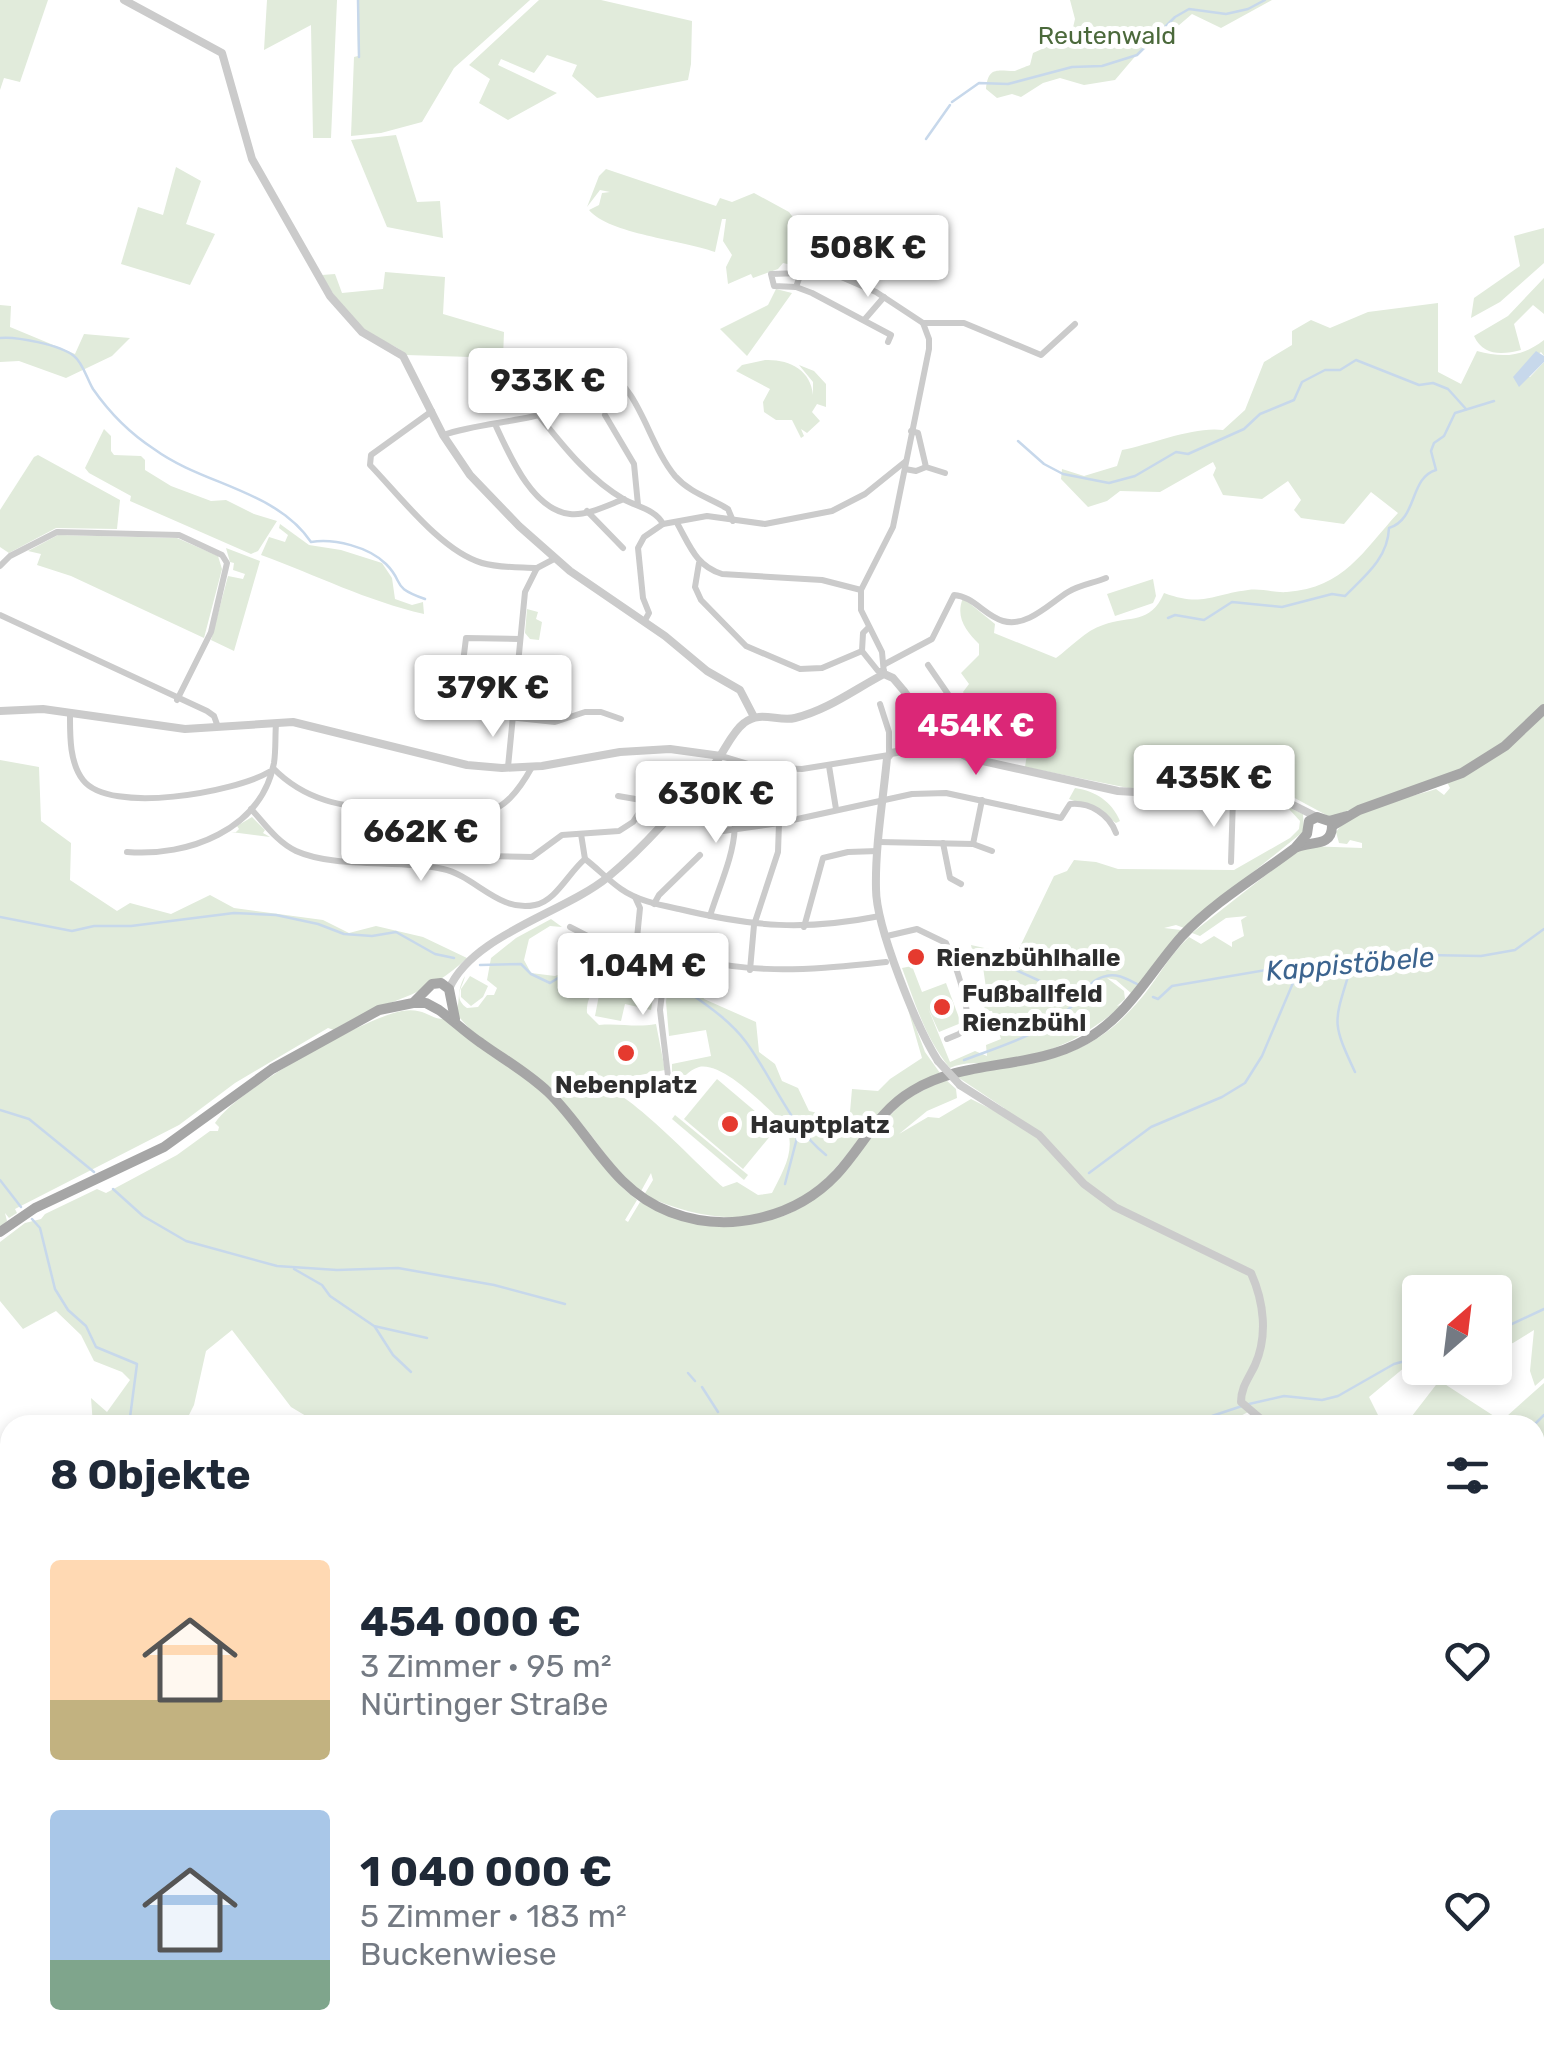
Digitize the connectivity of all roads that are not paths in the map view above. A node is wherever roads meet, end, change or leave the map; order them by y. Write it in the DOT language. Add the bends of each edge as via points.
graph roads {
  1 [pos="124,0"];
  2 [pos="801,273"];
  3 [pos="796,287"];
  4 [pos="884,297"];
  5 [pos="866,319"];
  6 [pos="923,324"];
  7 [pos="1075,324"];
  8 [pos="938,326"];
  9 [pos="929,339"];
  10 [pos="888,342"];
  11 [pos="432,411"];
  12 [pos="604,414"];
  13 [pos="540,417"];
  14 [pos="496,424"];
  15 [pos="911,431"];
  16 [pos="444,435"];
  17 [pos="906,465"];
  18 [pos="926,467"];
  19 [pos="945,473"];
  20 [pos="624,500"];
  21 [pos="638,505"];
  22 [pos="587,511"];
  23 [pos="733,521"];
  24 [pos="663,524"];
  25 [pos="677,524"];
  26 [pos="623,548"];
  27 [pos="554,559"];
  28 [pos="699,563"];
  29 [pos="0,566"];
  30 [pos="536,568"];
  31 [pos="1106,578"];
  32 [pos="862,590"];
  33 [pos="0,615"];
  34 [pos="644,622"];
  35 [pos="869,627"];
  36 [pos="520,640"];
  37 [pos="862,651"];
  38 [pos="928,665"];
  39 [pos="884,670"];
  40 [pos="462,674"];
  41 [pos="518,678"];
  42 [pos="568,686"];
  43 [pos="177,700"];
  44 [pos="880,704"];
  45 [pos="1544,709"];
  46 [pos="0,711"];
  47 [pos="70,712"];
  48 [pos="514,716"];
  49 [pos="754,718"];
  50 [pos="621,719"];
  51 [pos="276,724"];
  52 [pos="219,728"];
  53 [pos="935,733"];
  54 [pos="942,744"];
  55 [pos="889,755"];
  56 [pos="720,756"];
  57 [pos="830,766"];
  58 [pos="508,767"];
  59 [pos="532,767"];
  60 [pos="711,768"];
  61 [pos="271,770"];
  62 [pos="618,796"];
  63 [pos="1233,798"];
  64 [pos="883,800"];
  65 [pos="982,800"];
  66 [pos="419,805"];
  67 [pos="836,808"];
  68 [pos="251,809"];
  69 [pos="387,810"];
  70 [pos="779,823"];
  71 [pos="1318,827"];
  72 [pos="736,830"];
  73 [pos="716,832"];
  74 [pos="1116,833"];
  75 [pos="582,834"];
  76 [pos="943,843"];
  77 [pos="973,844"];
  78 [pos="878,846"];
  79 [pos="992,851"];
  80 [pos="127,852"];
  81 [pos="484,856"];
  82 [pos="700,856"];
  83 [pos="585,858"];
  84 [pos="1231,862"];
  85 [pos="608,877"];
  86 [pos="961,884"];
  87 [pos="635,897"];
  88 [pos="654,904"];
  89 [pos="710,916"];
  90 [pos="880,916"];
  91 [pos="754,925"];
  92 [pos="570,927"];
  93 [pos="804,927"];
  94 [pos="887,936"];
  95 [pos="643,946"];
  96 [pos="886,962"];
  97 [pos="750,970"];
  98 [pos="445,986"];
  99 [pos="421,1000"];
  100 [pos="450,1003"];
  101 [pos="439,1010"];
  102 [pos="457,1022"];
  103 [pos="947,1039"];
  104 [pos="669,1084"];
  105 [pos="0,1232"];
  106 [pos="1255,1415"];
  1 -- 11 [label="street" via="222,53 252,159 330,296 362,332 400,352"];
  2 -- 3 [label="street"];
  2 -- 3 [label="street" via="771,274 774,286"];
  2 -- 4 [label="street" via="839,276"];
  3 -- 5 [label="street"];
  4 -- 5 [label="street"];
  4 -- 6 [label="street"];
  5 -- 10 [label="street" via="891,335"];
  6 -- 8 [label="street"];
  6 -- 9 [label="street"];
  7 -- 8 [label="street" via="1041,355 964,323"];
  8 -- 9 [label="street"];
  9 -- 15 [label="street"];
  11 -- 16 [label="street"];
  11 -- 30 [label="street" via="372,455 370,465 469,558"];
  12 -- 21 [label="street" via="634,464"];
  13 -- 14 [label="street"];
  13 -- 20 [label="street" via="585,469"];
  13 -- 23 [label="street" via="585,397 609,369 626,386 673,474 728,508"];
  14 -- 16 [label="street"];
  14 -- 22 [label="street" via="545,504 568,514"];
  15 -- 17 [label="street"];
  15 -- 18 [label="street" via="918,432"];
  16 -- 27 [label="street" via="470,475"];
  17 -- 18 [label="street"];
  17 -- 23 [label="street" via="832,511 765,524"];
  17 -- 32 [label="street" via="893,527"];
  18 -- 19 [label="street"];
  20 -- 21 [label="street"];
  20 -- 22 [label="street"];
  21 -- 24 [label="street"];
  22 -- 26 [label="street"];
  23 -- 25 [label="street" via="707,516"];
  24 -- 25 [label="street"];
  24 -- 34 [label="street" via="638,548"];
  25 -- 28 [label="street"];
  27 -- 30 [label="street"];
  27 -- 34 [label="street"];
  28 -- 32 [label="street" via="722,574 822,580"];
  28 -- 37 [label="street" via="695,587 701,600 746,646 800,670"];
  29 -- 43 [label="street" via="57,532 179,535 222,554 227,563 211,632"];
  30 -- 36 [label="street" via="525,592"];
  31 -- 39 [label="street" via="1010,623 954,596 932,639"];
  32 -- 35 [label="street"];
  33 -- 43 [label="street"];
  34 -- 49 [label="street" via="740,690"];
  35 -- 37 [label="street" via="862,632"];
  35 -- 39 [label="street"];
  36 -- 40 [label="street" via="466,638"];
  36 -- 41 [label="street"];
  37 -- 39 [label="street"];
  38 -- 53 [label="street" via="959,710"];
  39 -- 49 [label="street" via="800,716"];
  39 -- 53 [label="street"];
  40 -- 41 [label="street"];
  40 -- 48 [label="street" via="453,710"];
  41 -- 42 [label="street"];
  41 -- 48 [label="street"];
  43 -- 52 [label="street" via="214,716"];
  44 -- 55 [label="street"];
  45 -- 71 [label="main road" via="1506,746 1462,774"];
  46 -- 47 [label="street"];
  47 -- 52 [label="street"];
  47 -- 61 [label="street" via="78,772 110,798 224,788"];
  48 -- 50 [label="street" via="555,722 601,712"];
  48 -- 58 [label="street"];
  49 -- 56 [label="street"];
  51 -- 52 [label="street"];
  51 -- 58 [label="street" via="315,725 468,765"];
  51 -- 61 [label="street"];
  53 -- 54 [label="street"];
  54 -- 55 [label="street"];
  54 -- 63 [label="street" via="969,758 1106,789"];
  55 -- 57 [label="street"];
  55 -- 64 [label="street"];
  56 -- 57 [label="street" via="776,770"];
  56 -- 59 [label="street" via="620,752"];
  56 -- 60 [label="street"];
  57 -- 67 [label="street"];
  58 -- 59 [label="street"];
  59 -- 66 [label="street" via="510,798 488,814"];
  60 -- 72 [label="street" via="726,786"];
  60 -- 85 [label="street"];
  61 -- 68 [label="street"];
  61 -- 69 [label="street" via="325,802"];
  62 -- 75 [label="street" via="646,801 619,831"];
  63 -- 71 [label="street" via="1285,801 1304,808"];
  63 -- 84 [label="street"];
  64 -- 65 [label="street" via="946,792"];
  64 -- 67 [label="street"];
  64 -- 78 [label="street"];
  65 -- 74 [label="street" via="1060,818 1070,804 1085,805"];
  65 -- 77 [label="street"];
  67 -- 70 [label="street"];
  68 -- 80 [label="street" via="200,844"];
  68 -- 83 [label="street" via="280,841 302,853 441,868 519,906 546,902"];
  70 -- 72 [label="street"];
  70 -- 91 [label="street" via="775,864"];
  71 -- 102 [label="main road" via="1190,928 1102,1030 1038,1059 962,1070 916,1088 881,1117 822,1188 787,1210 750,1220 692,1219 642,1198 610,1170 547,1091"];
  72 -- 73 [label="street"];
  72 -- 89 [label="street"];
  75 -- 81 [label="street" via="562,835 532,857"];
  75 -- 83 [label="street"];
  76 -- 77 [label="street"];
  76 -- 78 [label="street"];
  76 -- 86 [label="street" via="950,878"];
  77 -- 79 [label="street"];
  78 -- 90 [label="street"];
  78 -- 93 [label="street" via="823,858"];
  82 -- 88 [label="street"];
  83 -- 85 [label="street"];
  85 -- 87 [label="street"];
  85 -- 98 [label="street" via="488,947"];
  87 -- 88 [label="street"];
  87 -- 95 [label="street"];
  88 -- 89 [label="street"];
  89 -- 91 [label="street"];
  90 -- 93 [label="street"];
  90 -- 94 [label="street"];
  91 -- 93 [label="street"];
  91 -- 97 [label="street"];
  92 -- 95 [label="street" via="628,957"];
  94 -- 103 [label="street" via="910,928 946,943 968,1008 968,1025"];
  94 -- 106 [label="street, bridge" via="926,1039 960,1085 1039,1135 1115,1207 1251,1273 1264,1344 1241,1402"];
  95 -- 97 [label="street"];
  95 -- 104 [label="street" via="664,977 660,1010"];
  96 -- 97 [label="street"];
  98 -- 99 [label="main road" via="428,986"];
  98 -- 100 [label="main road"];
  99 -- 101 [label="main road"];
  99 -- 105 [label="main road" via="379,1010 330,1036 164,1147 35,1208"];
  100 -- 101 [label="main road"];
  100 -- 102 [label="main road"];
  101 -- 102 [label="main road"];
}
